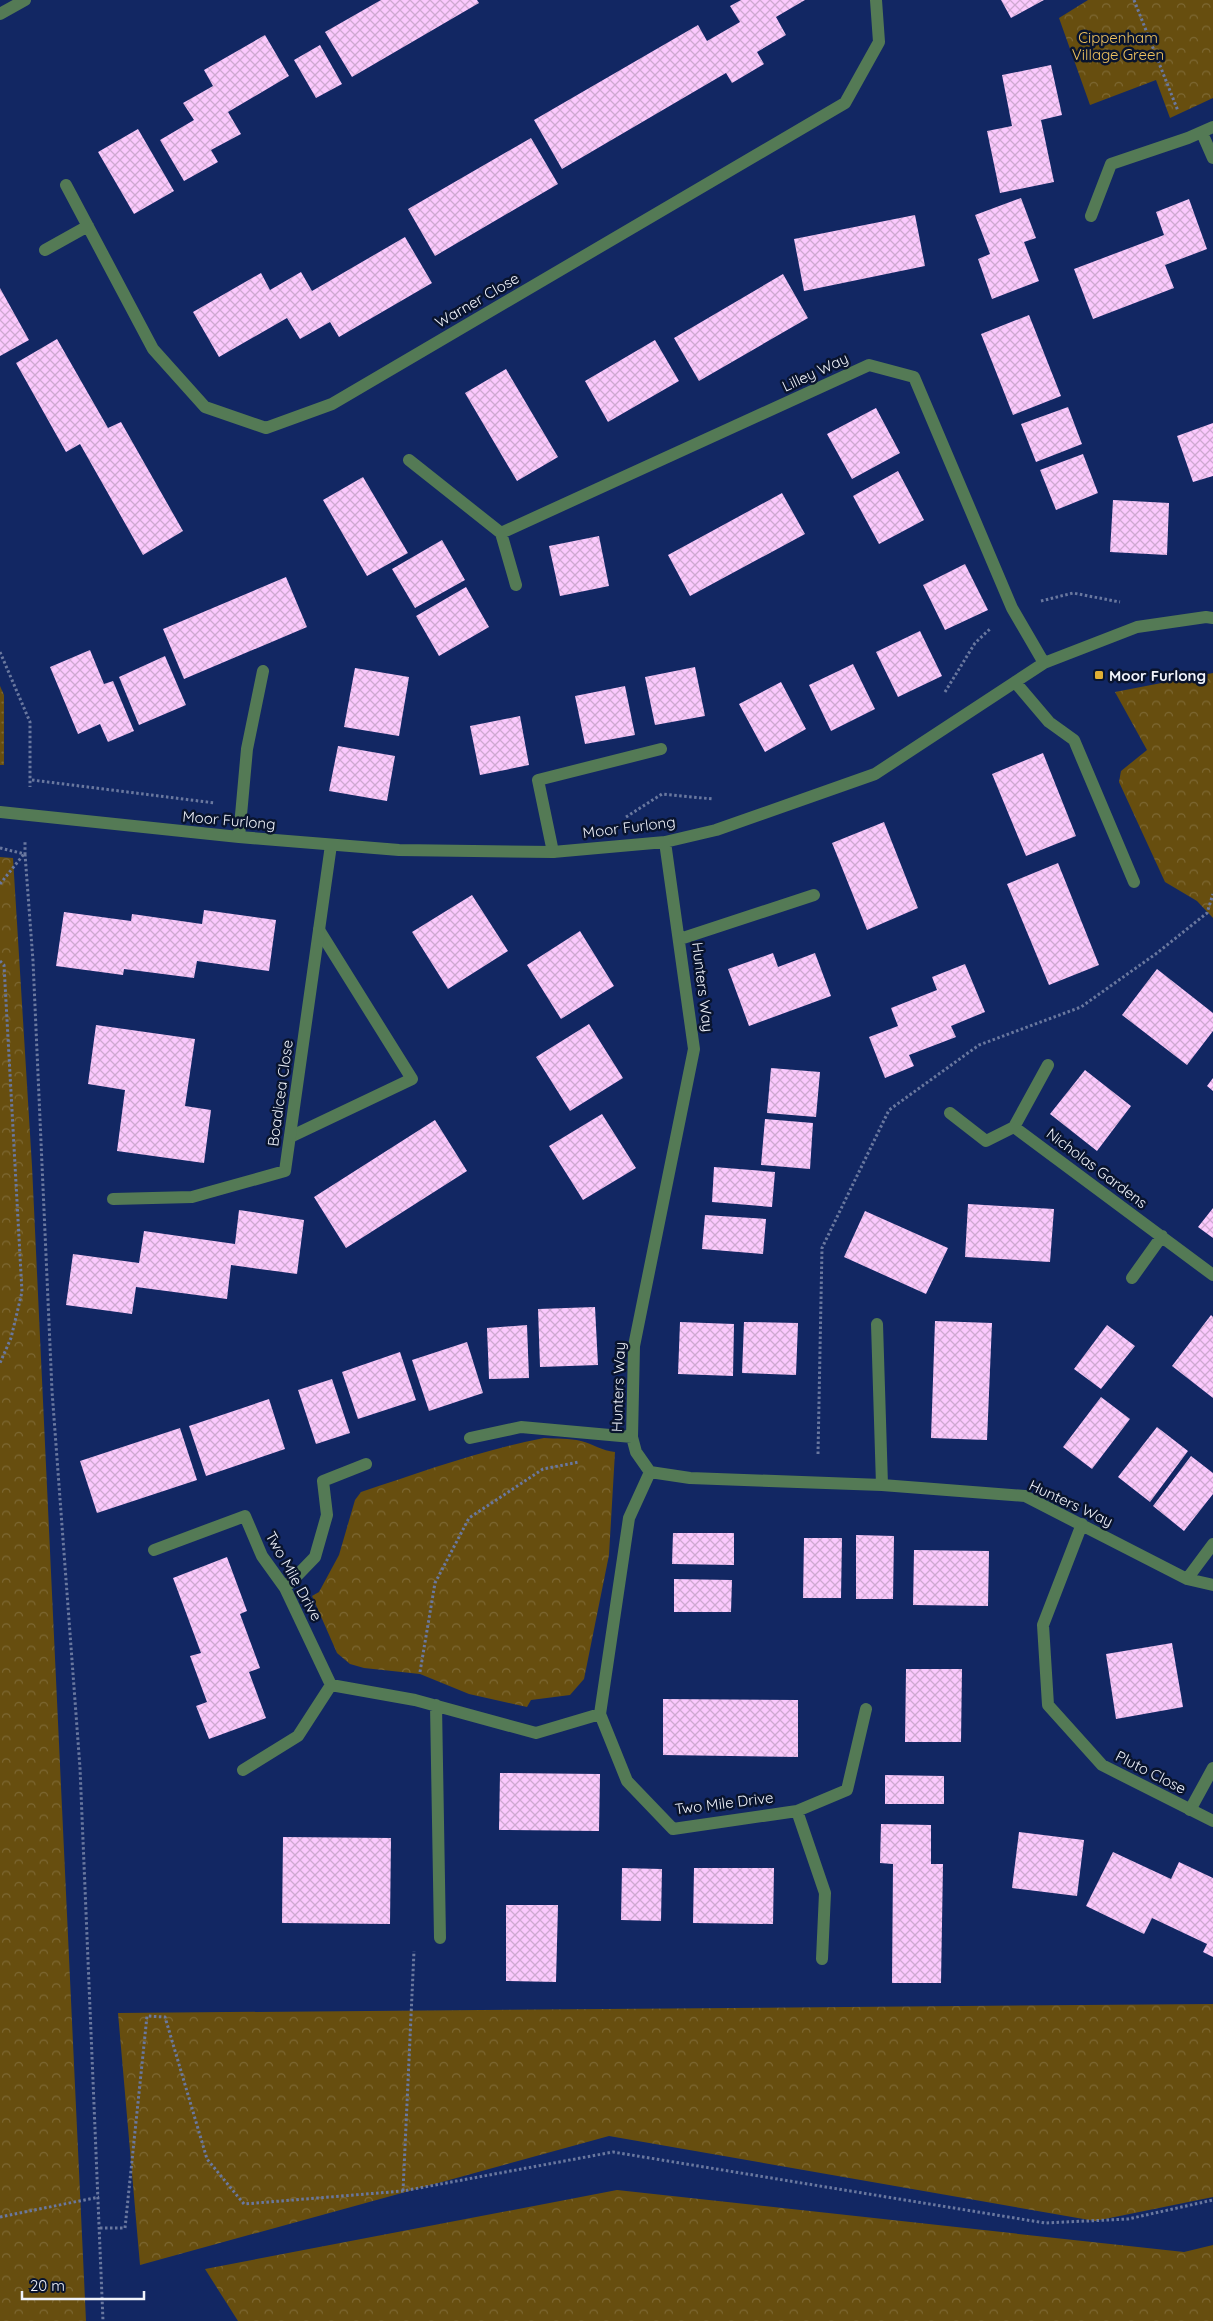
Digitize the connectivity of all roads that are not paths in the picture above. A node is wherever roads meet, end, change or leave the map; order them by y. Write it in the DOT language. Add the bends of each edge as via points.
graph roads {
  1 [pos="25,0"];
  2 [pos="876,0"];
  3 [pos="0,14"];
  4 [pos="1207,130"];
  5 [pos="1213,158"];
  6 [pos="66,185"];
  7 [pos="1091,216"];
  8 [pos="88,226"];
  9 [pos="45,250"];
  10 [pos="409,460"];
  11 [pos="501,533"];
  12 [pos="516,585"];
  13 [pos="1213,618"];
  14 [pos="1044,663"];
  15 [pos="264,671"];
  16 [pos="1015,682"];
  17 [pos="661,749"];
  18 [pos="0,812"];
  19 [pos="239,837"];
  20 [pos="664,842"];
  21 [pos="331,845"];
  22 [pos="552,852"];
  23 [pos="1134,882"];
  24 [pos="814,895"];
  25 [pos="319,930"];
  26 [pos="680,939"];
  27 [pos="1048,1065"];
  28 [pos="950,1112"];
  29 [pos="1014,1127"];
  30 [pos="290,1137"];
  31 [pos="113,1199"];
  32 [pos="1162,1236"];
  33 [pos="1213,1275"];
  34 [pos="1132,1278"];
  35 [pos="877,1324"];
  36 [pos="632,1437"];
  37 [pos="470,1438"];
  38 [pos="366,1464"];
  39 [pos="650,1472"];
  40 [pos="882,1484"];
  41 [pos="1082,1524"];
  42 [pos="1213,1544"];
  43 [pos="154,1550"];
  44 [pos="1187,1579"];
  45 [pos="1213,1585"];
  46 [pos="285,1588"];
  47 [pos="331,1685"];
  48 [pos="436,1706"];
  49 [pos="866,1709"];
  50 [pos="600,1714"];
  51 [pos="1213,1768"];
  52 [pos="243,1770"];
  53 [pos="1190,1810"];
  54 [pos="797,1811"];
  55 [pos="1213,1820"];
  56 [pos="440,1938"];
  57 [pos="822,1959"];
  1 -- 3 [label="street"];
  2 -- 8 [label="street, Warner Close" via="880,42 845,103 332,404 266,428 205,407 152,349"];
  4 -- 5 [label="street"];
  4 -- 7 [label="street" via="1111,164"];
  6 -- 8 [label="street, Warner Close"];
  8 -- 9 [label="street"];
  10 -- 11 [label="street"];
  11 -- 12 [label="street"];
  11 -- 14 [label="street, Lilley Way" via="869,365 914,377 1012,608"];
  13 -- 14 [label="street, Moor Furlong" via="1137,627"];
  14 -- 16 [label="street, Moor Furlong"];
  15 -- 19 [label="street" via="247,749"];
  16 -- 20 [label="street, Moor Furlong" via="875,774 716,830"];
  16 -- 23 [label="street" via="1049,722 1074,740"];
  17 -- 22 [label="street" via="538,780"];
  18 -- 19 [label="street, Moor Furlong"];
  19 -- 21 [label="street, Moor Furlong"];
  20 -- 22 [label="street, Moor Furlong"];
  20 -- 26 [label="street, Hunters Way"];
  21 -- 22 [label="street, Moor Furlong" via="399,850"];
  21 -- 25 [label="street, Boadicea Close"];
  24 -- 26 [label="street"];
  25 -- 30 [label="street, Boadicea Close"];
  25 -- 30 [label="street" via="412,1079"];
  26 -- 36 [label="street, Hunters Way" via="694,1048 634,1346"];
  27 -- 29 [label="street"];
  28 -- 29 [label="street" via="986,1141"];
  29 -- 32 [label="street, Nicholas Gardens"];
  30 -- 31 [label="street, Boadicea Close" via="285,1171 192,1198"];
  32 -- 33 [label="street, Nicholas Gardens"];
  32 -- 34 [label="street"];
  35 -- 40 [label="street"];
  36 -- 37 [label="street" via="521,1427"];
  36 -- 39 [label="street, Hunters Way" via="636,1452"];
  38 -- 46 [label="street" via="323,1481 327,1515 316,1557"];
  39 -- 40 [label="street, Hunters Way" via="690,1478"];
  39 -- 50 [label="street" via="629,1518"];
  40 -- 41 [label="street, Hunters Way" via="1025,1496"];
  41 -- 44 [label="street, Hunters Way"];
  41 -- 53 [label="street, Pluto Close" via="1042,1625 1048,1705 1102,1765"];
  42 -- 44 [label="street"];
  43 -- 46 [label="street, Two Mile Drive" via="245,1516 262,1556"];
  44 -- 45 [label="street, Hunters Way"];
  46 -- 47 [label="street, Two Mile Drive"];
  47 -- 48 [label="street"];
  47 -- 52 [label="street" via="298,1736"];
  48 -- 50 [label="street" via="536,1733"];
  48 -- 56 [label="street"];
  49 -- 54 [label="street, Two Mile Drive" via="847,1790"];
  50 -- 54 [label="street, Two Mile Drive" via="627,1781 673,1829"];
  51 -- 53 [label="street"];
  53 -- 55 [label="street, Pluto Close"];
  54 -- 57 [label="street" via="825,1893"];
}
